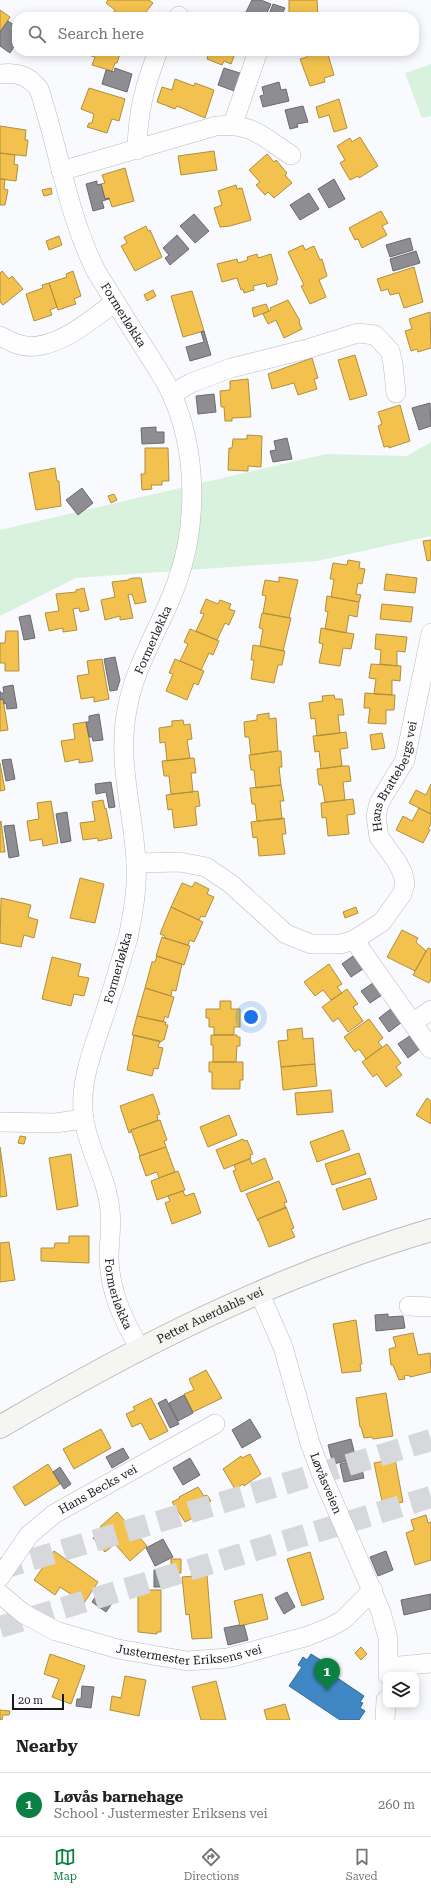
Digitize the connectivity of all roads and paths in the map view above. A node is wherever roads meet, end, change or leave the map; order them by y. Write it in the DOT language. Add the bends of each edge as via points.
graph roads {
  1 [pos="156,56"];
  2 [pos="255,56"];
  3 [pos="0,74"];
  4 [pos="233,124"];
  5 [pos="137,150"];
  6 [pos="291,155"];
  7 [pos="61,171"];
  8 [pos="115,302"];
  9 [pos="0,336"];
  10 [pos="396,393"];
  11 [pos="172,394"];
  12 [pos="431,633"];
  13 [pos="136,863"];
  14 [pos="354,940"];
  15 [pos="431,1010"];
  16 [pos="412,1023"];
  17 [pos="431,1049"];
  18 [pos="84,1119"];
  19 [pos="0,1122"];
  20 [pos="431,1230"];
  21 [pos="259,1292"];
  22 [pos="409,1306"];
  23 [pos="431,1307"];
  24 [pos="140,1348"];
  25 [pos="215,1424"];
  26 [pos="0,1427"];
  27 [pos="0,1577"];
  28 [pos="373,1590"];
  29 [pos="0,1594"];
  30 [pos="431,1663"];
  31 [pos="389,1671"];
  32 [pos="386,1708"];
  33 [pos="385,1720"];
  1 -- 5 [label="street" via="145,85 138,119"];
  2 -- 4 [label="street"];
  3 -- 7 [label="street, Formerløkka" via="23,75 33,81 39,89"];
  4 -- 5 [label="street" via="216,126"];
  4 -- 6 [label="street" via="252,129"];
  5 -- 7 [label="street"];
  7 -- 8 [label="street, Formerløkka" via="86,250"];
  8 -- 9 [label="street" via="55,342 35,346 18,344"];
  8 -- 11 [label="street, Formerløkka"];
  10 -- 11 [label="street" via="390,351 375,335 358,333 231,368 192,383"];
  11 -- 13 [label="street, Formerløkka" via="188,455 191,516 180,575 141,662 127,709 123,744 124,774"];
  12 -- 14 [label="street, Hans Brattebergs vei" via="405,760 380,803 376,816 379,837 397,862 405,884 402,894 382,922"];
  13 -- 14 [label="street, Hans Brattebergs vei" via="180,862 206,868 231,884 286,934 325,945"];
  13 -- 18 [label="street, Formerløkka" via="133,915 86,1073"];
  14 -- 16 [label="street"];
  15 -- 16 [label="street"];
  16 -- 17 [label="street"];
  18 -- 19 [label="street" via="55,1123"];
  18 -- 24 [label="street, Formerløkka" via="108,1196 111,1218 109,1258 112,1285 120,1312"];
  20 -- 21 [label="street, Petter Auerdahls vei" via="365,1251"];
  21 -- 24 [label="street, Petter Auerdahls vei"];
  21 -- 28 [label="street, Løvåsveien" via="284,1347 310,1443 321,1472"];
  22 -- 23 [label="street"];
  24 -- 26 [label="street, Petter Auerdahls vei"];
  25 -- 27 [label="street, Hans Becks vei" via="40,1525 19,1547"];
  28 -- 29 [label="street, Justermester Eriksens vei" via="343,1620 315,1633 228,1658 187,1661 118,1649 56,1631 24,1614"];
  28 -- 31 [label="street, Løvåsveien" via="387,1632"];
  30 -- 31 [label="street"];
  32 -- 33 [label="street"];
}
